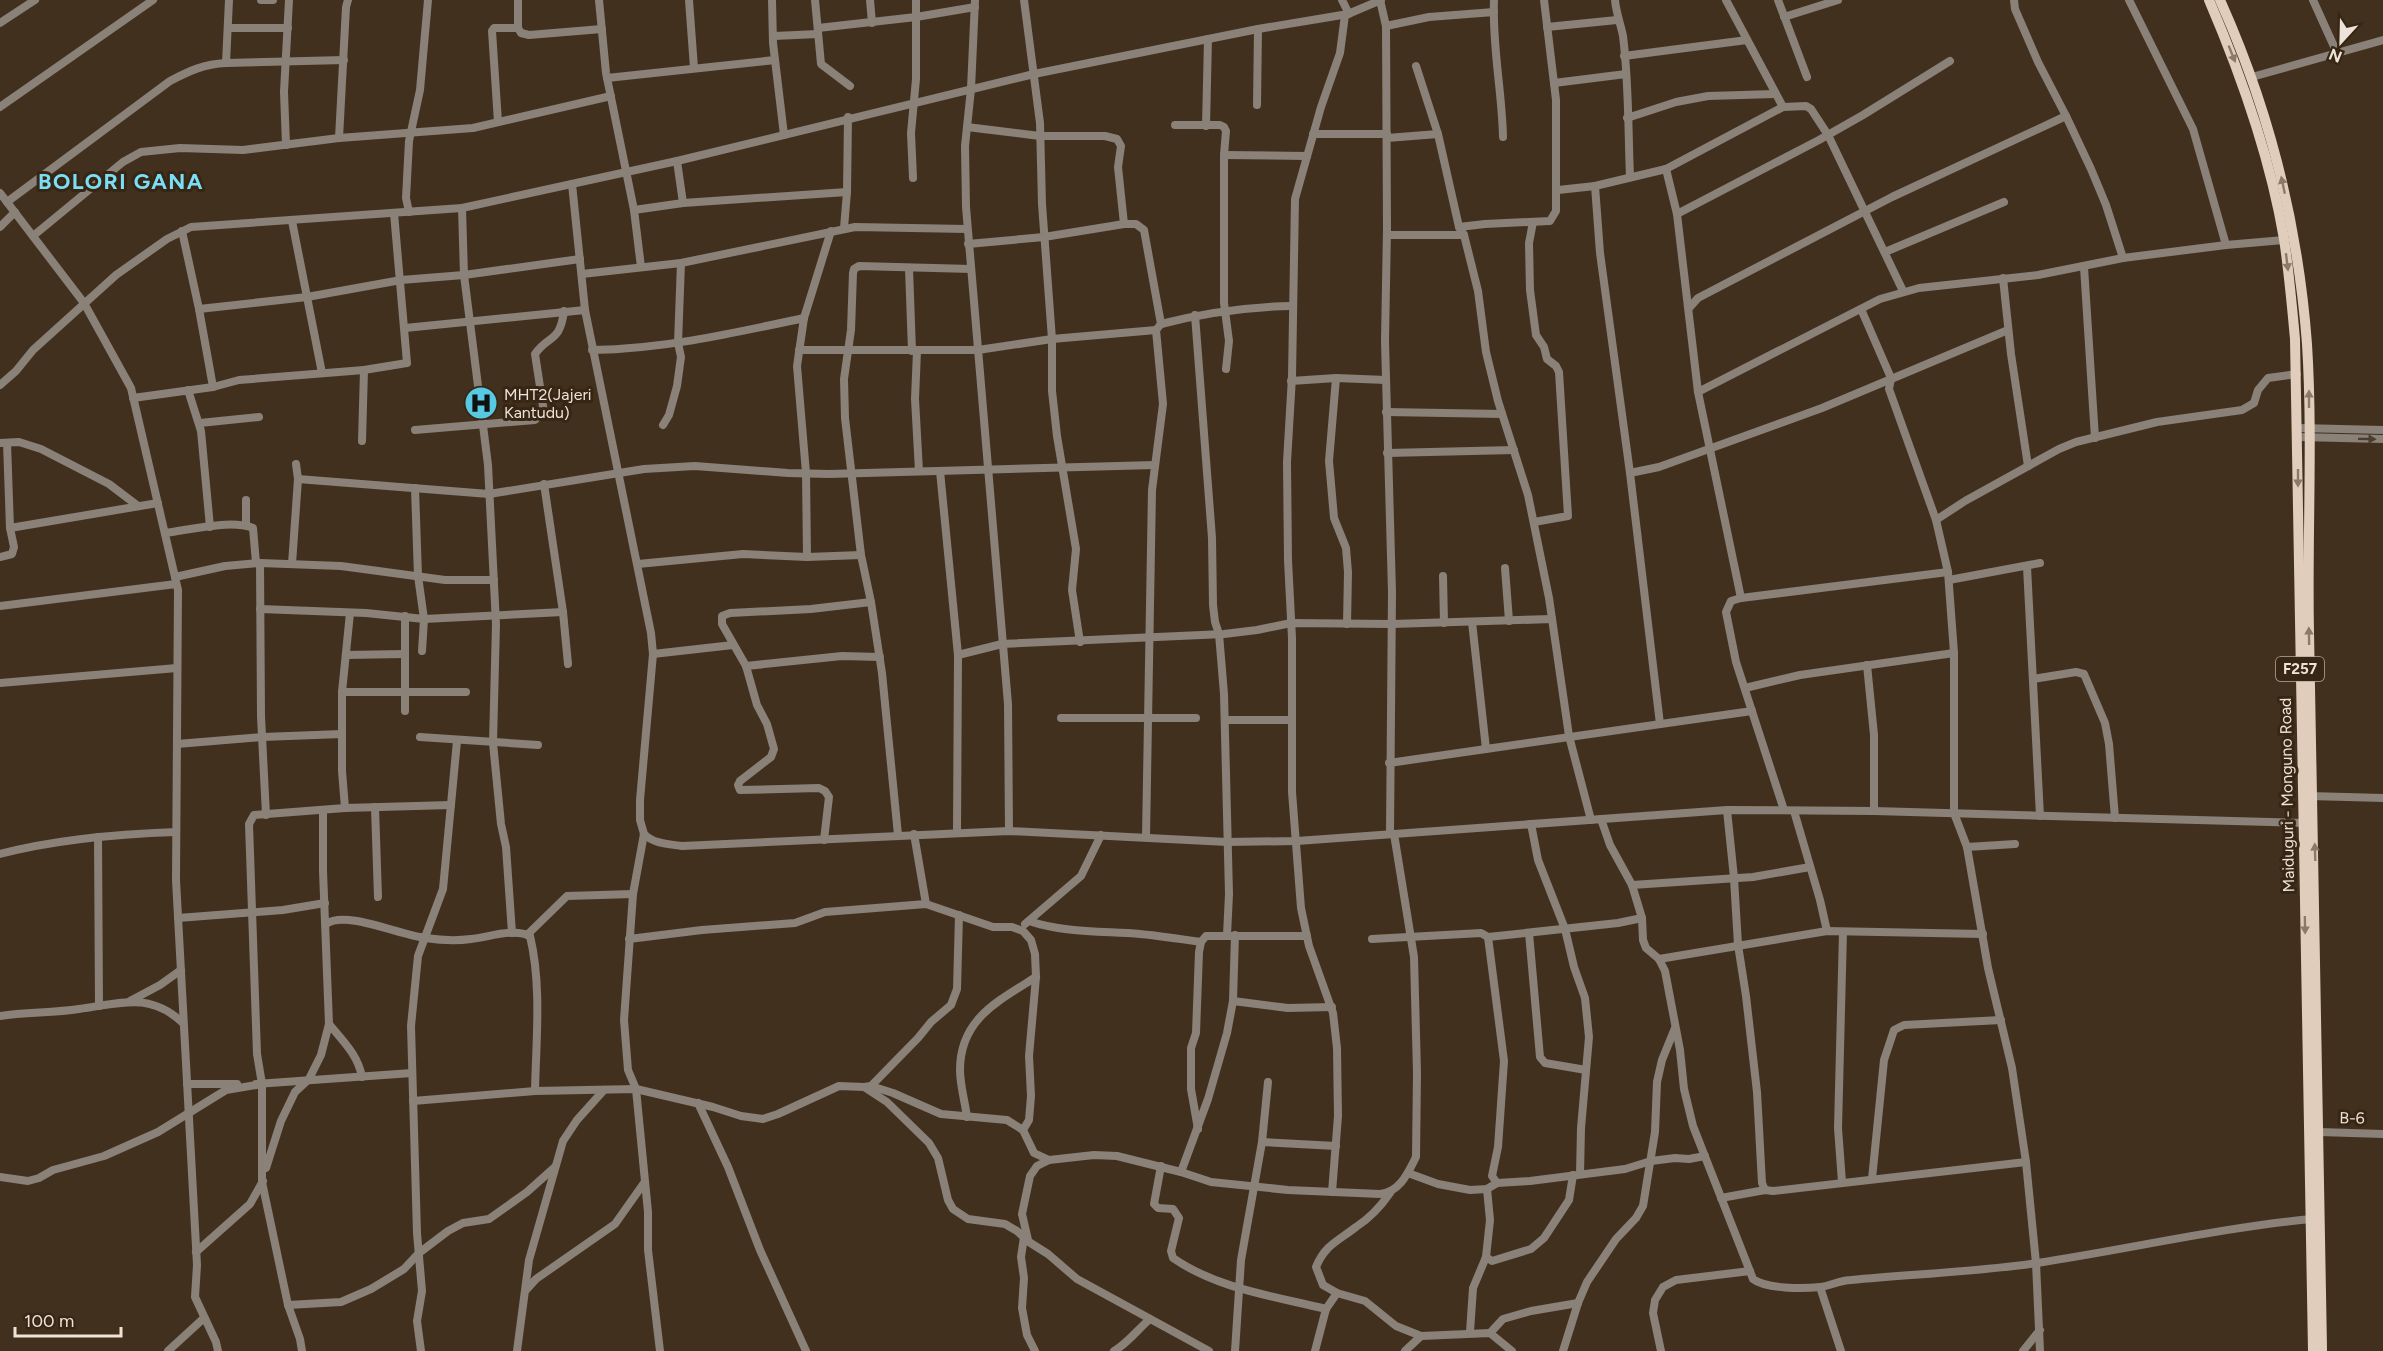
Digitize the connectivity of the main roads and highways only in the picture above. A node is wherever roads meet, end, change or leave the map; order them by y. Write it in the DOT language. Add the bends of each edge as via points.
graph roads {
  1 [pos="2209,0"];
  2 [pos="2220,0"];
  3 [pos="2304,433"];
  4 [pos="2308,796"];
  5 [pos="2313,1351"];
  6 [pos="2322,1351"];
  1 -- 3 [label="main road, Maiduguri - Monguno Road / F257, one-way" via="2245,90 2275,196 2284,240"];
  3 -- 2 [label="main road, Maiduguri - Monguno Road / F257, one-way" via="2307,344 2291,221 2272,137"];
  3 -- 4 [label="main road, Maiduguri - Monguno Road / F257"];
  4 -- 5 [label="main road, Maiduguri - Monguno Road / F257, one-way" via="2304,823"];
  6 -- 4 [label="main road, Maiduguri - Monguno Road / F257, one-way"];
}
